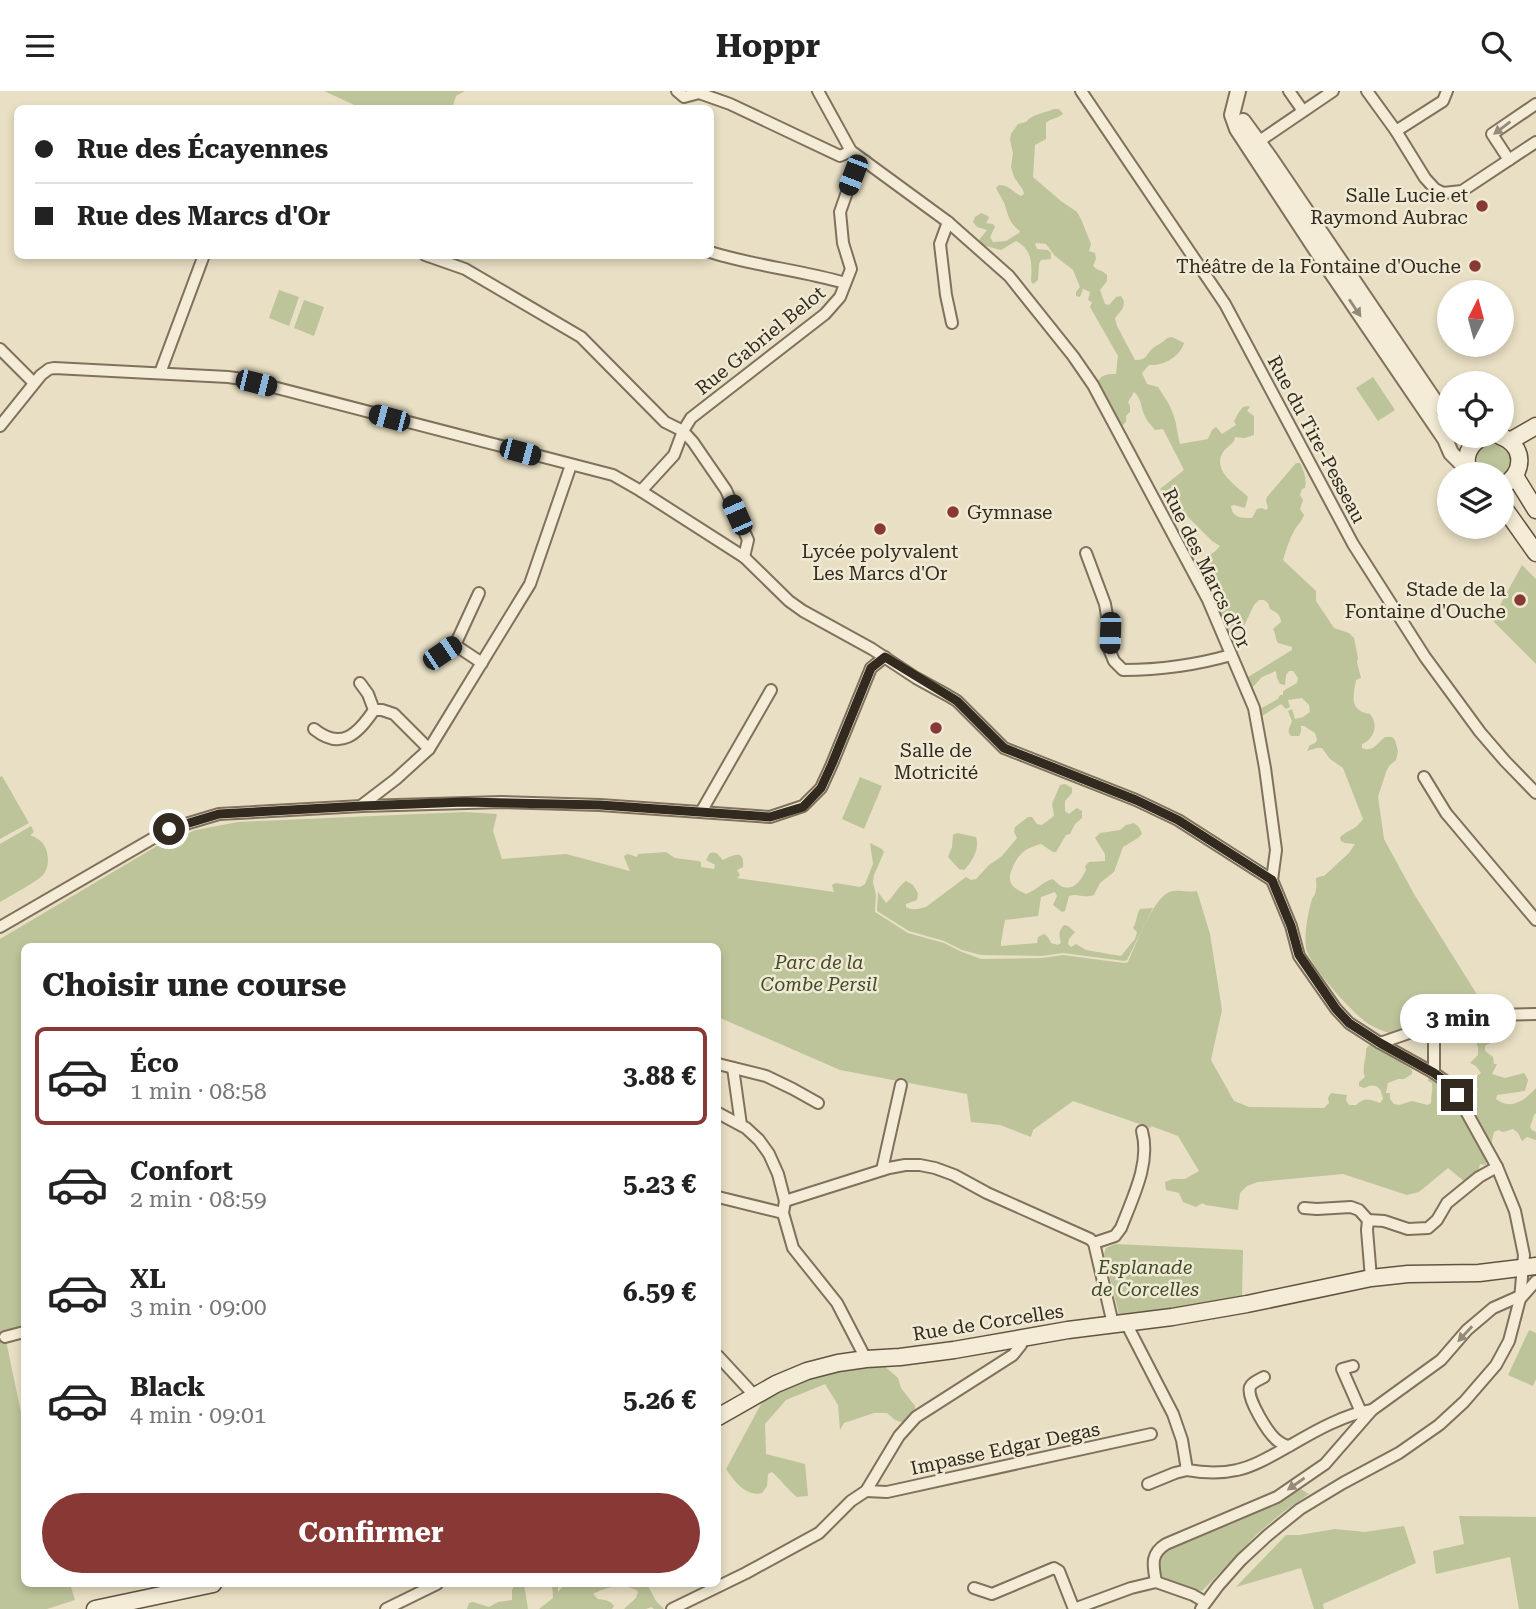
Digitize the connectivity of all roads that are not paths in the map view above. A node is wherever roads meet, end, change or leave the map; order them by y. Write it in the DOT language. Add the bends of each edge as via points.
graph roads {
  1 [pos="677,91"];
  2 [pos="818,91"];
  3 [pos="1081,91"];
  4 [pos="1289,91"];
  5 [pos="1333,91"];
  6 [pos="1367,91"];
  7 [pos="1447,91"];
  8 [pos="1237,97"];
  9 [pos="1536,104"];
  10 [pos="1303,111"];
  11 [pos="1396,131"];
  12 [pos="1536,142"];
  13 [pos="1254,145"];
  14 [pos="851,151"];
  15 [pos="1509,160"];
  16 [pos="865,161"];
  17 [pos="948,222"];
  18 [pos="714,253"];
  19 [pos="203,259"];
  20 [pos="436,259"];
  21 [pos="845,283"];
  22 [pos="952,323"];
  23 [pos="0,349"];
  24 [pos="160,373"];
  25 [pos="34,383"];
  26 [pos="1437,404"];
  27 [pos="0,426"];
  28 [pos="1536,426"];
  29 [pos="1437,427"];
  30 [pos="683,431"];
  31 [pos="1514,435"];
  32 [pos="1536,437"];
  33 [pos="1449,448"];
  34 [pos="1513,448"];
  35 [pos="1519,455"];
  36 [pos="1459,462"];
  37 [pos="571,465"];
  38 [pos="1514,472"];
  39 [pos="1514,487"];
  40 [pos="641,491"];
  41 [pos="1536,510"];
  42 [pos="1514,522"];
  43 [pos="1514,539"];
  44 [pos="1086,553"];
  45 [pos="1536,553"];
  46 [pos="744,557"];
  47 [pos="1536,559"];
  48 [pos="479,593"];
  49 [pos="455,645"];
  50 [pos="442,653"];
  51 [pos="1231,655"];
  52 [pos="885,657"];
  53 [pos="482,663"];
  54 [pos="360,683"];
  55 [pos="771,691"];
  56 [pos="374,710"];
  57 [pos="314,729"];
  58 [pos="429,749"];
  59 [pos="1424,777"];
  60 [pos="1536,793"];
  61 [pos="362,806"];
  62 [pos="701,812"];
  63 [pos="1272,880"];
  64 [pos="1536,919"];
  65 [pos="0,927"];
  66 [pos="1536,1014"];
  67 [pos="1434,1024"];
  68 [pos="1380,1043"];
  69 [pos="721,1065"];
  70 [pos="733,1068"];
  71 [pos="1434,1073"];
  72 [pos="901,1085"];
  73 [pos="818,1103"];
  74 [pos="721,1115"];
  75 [pos="741,1125"];
  76 [pos="1142,1131"];
  77 [pos="1497,1167"];
  78 [pos="882,1170"];
  79 [pos="721,1199"];
  80 [pos="785,1201"];
  81 [pos="1304,1207"];
  82 [pos="783,1213"];
  83 [pos="1368,1220"];
  84 [pos="1094,1243"];
  85 [pos="1523,1264"];
  86 [pos="1371,1278"];
  87 [pos="1536,1281"];
  88 [pos="1520,1298"];
  89 [pos="1119,1323"];
  90 [pos="21,1333"];
  91 [pos="5,1337"];
  92 [pos="1021,1338"];
  93 [pos="721,1359"];
  94 [pos="866,1359"];
  95 [pos="1343,1369"];
  96 [pos="1264,1377"];
  97 [pos="754,1395"];
  98 [pos="1366,1411"];
  99 [pos="721,1414"];
  100 [pos="1151,1434"];
  101 [pos="1288,1446"];
  102 [pos="1188,1471"];
  103 [pos="1148,1484"];
  104 [pos="866,1491"];
  105 [pos="1156,1582"];
  106 [pos="721,1584"];
  107 [pos="199,1587"];
  108 [pos="431,1587"];
  109 [pos="716,1587"];
  110 [pos="974,1588"];
  111 [pos="1203,1606"];
  112 [pos="95,1609"];
  113 [pos="386,1609"];
  114 [pos="672,1609"];
  115 [pos="1074,1609"];
  1 -- 14 [label="street" via="684,97 699,93 730,104 840,156"];
  2 -- 14 [label="street, Rue des Marcs d'Or"];
  3 -- 60 [label="street, Rue du Tire-Pesseau" via="1225,304 1353,544 1425,657 1480,732"];
  4 -- 10 [label="street"];
  5 -- 10 [label="street"];
  6 -- 11 [label="street"];
  7 -- 11 [label="street" via="1443,101"];
  8 -- 13 [label="street" via="1240,117"];
  9 -- 15 [label="street, one-way" via="1492,134"];
  10 -- 13 [label="street"];
  11 -- 15 [label="street" via="1425,178 1443,193 1462,191"];
  12 -- 15 [label="street"];
  13 -- 26 [label="street"];
  13 -- 29 [label="street, one-way" via="1319,254"];
  14 -- 16 [label="street, Rue des Marcs d'Or"];
  16 -- 17 [label="street, Rue des Marcs d'Or"];
  16 -- 21 [label="street, Rue Gabriel Belot" via="853,175 840,212 851,269"];
  17 -- 22 [label="street" via="940,244"];
  17 -- 51 [label="street, Rue des Marcs d'Or" via="1009,276 1093,385 1208,600"];
  18 -- 21 [label="street"];
  19 -- 24 [label="street"];
  20 -- 30 [label="street" via="465,269 581,337 665,422"];
  21 -- 30 [label="street, Rue Gabriel Belot" via="825,314 691,418"];
  23 -- 25 [label="street"];
  24 -- 25 [label="street" via="54,368"];
  24 -- 37 [label="street" via="242,379"];
  25 -- 27 [label="street"];
  28 -- 31 [label="main road"];
  30 -- 40 [label="street, Rue Gabriel Belot" via="674,455"];
  30 -- 46 [label="street" via="726,490 748,540"];
  32 -- 35 [label="main road"];
  33 -- 36 [label="street"];
  34 -- 35 [label="main road"];
  35 -- 38 [label="main road"];
  37 -- 40 [label="street" via="613,475"];
  37 -- 53 [label="street" via="530,584"];
  39 -- 41 [label="main road"];
  40 -- 46 [label="street"];
  42 -- 45 [label="main road"];
  43 -- 47 [label="main road" via="1525,554"];
  44 -- 51 [label="street" via="1105,604 1109,649 1123,670 1203,663"];
  46 -- 52 [label="street" via="796,606"];
  48 -- 49 [label="street"];
  49 -- 50 [label="street"];
  49 -- 53 [label="street"];
  51 -- 63 [label="street, Rue des Marcs d'Or" via="1254,708 1265,768 1276,850"];
  52 -- 62 [label="street" via="871,668 821,788 803,807 770,817"];
  52 -- 63 [label="street" via="957,701 1004,748 1178,820"];
  53 -- 58 [label="street"];
  54 -- 56 [label="street"];
  55 -- 62 [label="street"];
  56 -- 57 [label="street" via="363,727 344,738 331,739"];
  56 -- 58 [label="street" via="394,714"];
  58 -- 61 [label="street"];
  59 -- 64 [label="street" via="1447,813"];
  61 -- 62 [label="street" via="502,803"];
  61 -- 65 [label="street" via="219,814 169,829"];
  63 -- 68 [label="street, Rue des Marcs d'Or" via="1299,955 1336,1009"];
  66 -- 67 [label="street"];
  67 -- 68 [label="street"];
  67 -- 71 [label="street"];
  68 -- 71 [label="street, Rue des Marcs d'Or"];
  69 -- 70 [label="street"];
  70 -- 73 [label="street" via="766,1076"];
  70 -- 75 [label="street"];
  71 -- 77 [label="street, Rue des Marcs d'Or" via="1457,1095"];
  72 -- 78 [label="street"];
  74 -- 75 [label="street"];
  75 -- 80 [label="street" via="769,1153"];
  76 -- 84 [label="street" via="1143,1165 1121,1228 1113,1238"];
  77 -- 83 [label="street" via="1447,1203 1428,1228 1408,1229"];
  77 -- 85 [label="street, Rue des Marcs d'Or" via="1515,1211"];
  78 -- 80 [label="street"];
  78 -- 84 [label="street" via="915,1165 945,1171"];
  79 -- 82 [label="street"];
  80 -- 82 [label="street"];
  81 -- 83 [label="street" via="1351,1207"];
  82 -- 94 [label="street" via="793,1248 837,1303"];
  83 -- 86 [label="street"];
  84 -- 89 [label="street"];
  85 -- 86 [label="main road, Rue de Corcelles" via="1479,1273"];
  85 -- 88 [label="street, Rue des Marcs d'Or"];
  86 -- 89 [label="main road, Rue de Corcelles" via="1235,1306"];
  87 -- 88 [label="street"];
  88 -- 98 [label="street, one-way" via="1493,1308 1441,1360"];
  88 -- 111 [label="street, Rue des Marcs d'Or" via="1503,1353 1450,1416 1399,1453 1300,1509 1241,1560"];
  89 -- 92 [label="main road, Rue de Corcelles"];
  89 -- 102 [label="street" via="1173,1414"];
  90 -- 91 [label="street"];
  92 -- 94 [label="main road, Rue de Corcelles"];
  92 -- 104 [label="street" via="1013,1355 907,1426"];
  93 -- 97 [label="street"];
  94 -- 97 [label="main road, Rue de Corcelles" via="807,1371"];
  95 -- 98 [label="street"];
  96 -- 101 [label="street" via="1251,1386 1251,1399 1272,1436"];
  97 -- 99 [label="main road, Rue de Corcelles"];
  98 -- 101 [label="street"];
  98 -- 105 [label="street, one-way" via="1325,1464 1277,1497 1159,1548 1153,1561"];
  100 -- 104 [label="street, Impasse Edgar Degas" via="887,1492"];
  101 -- 102 [label="street" via="1236,1470"];
  102 -- 103 [label="street"];
  104 -- 106 [label="street" via="808,1541"];
  105 -- 111 [label="street" via="1193,1595"];
  105 -- 115 [label="street"];
  107 -- 112 [label="main road"];
  108 -- 113 [label="street"];
  109 -- 114 [label="street"];
  110 -- 115 [label="street" via="992,1594 1054,1568"];
}
